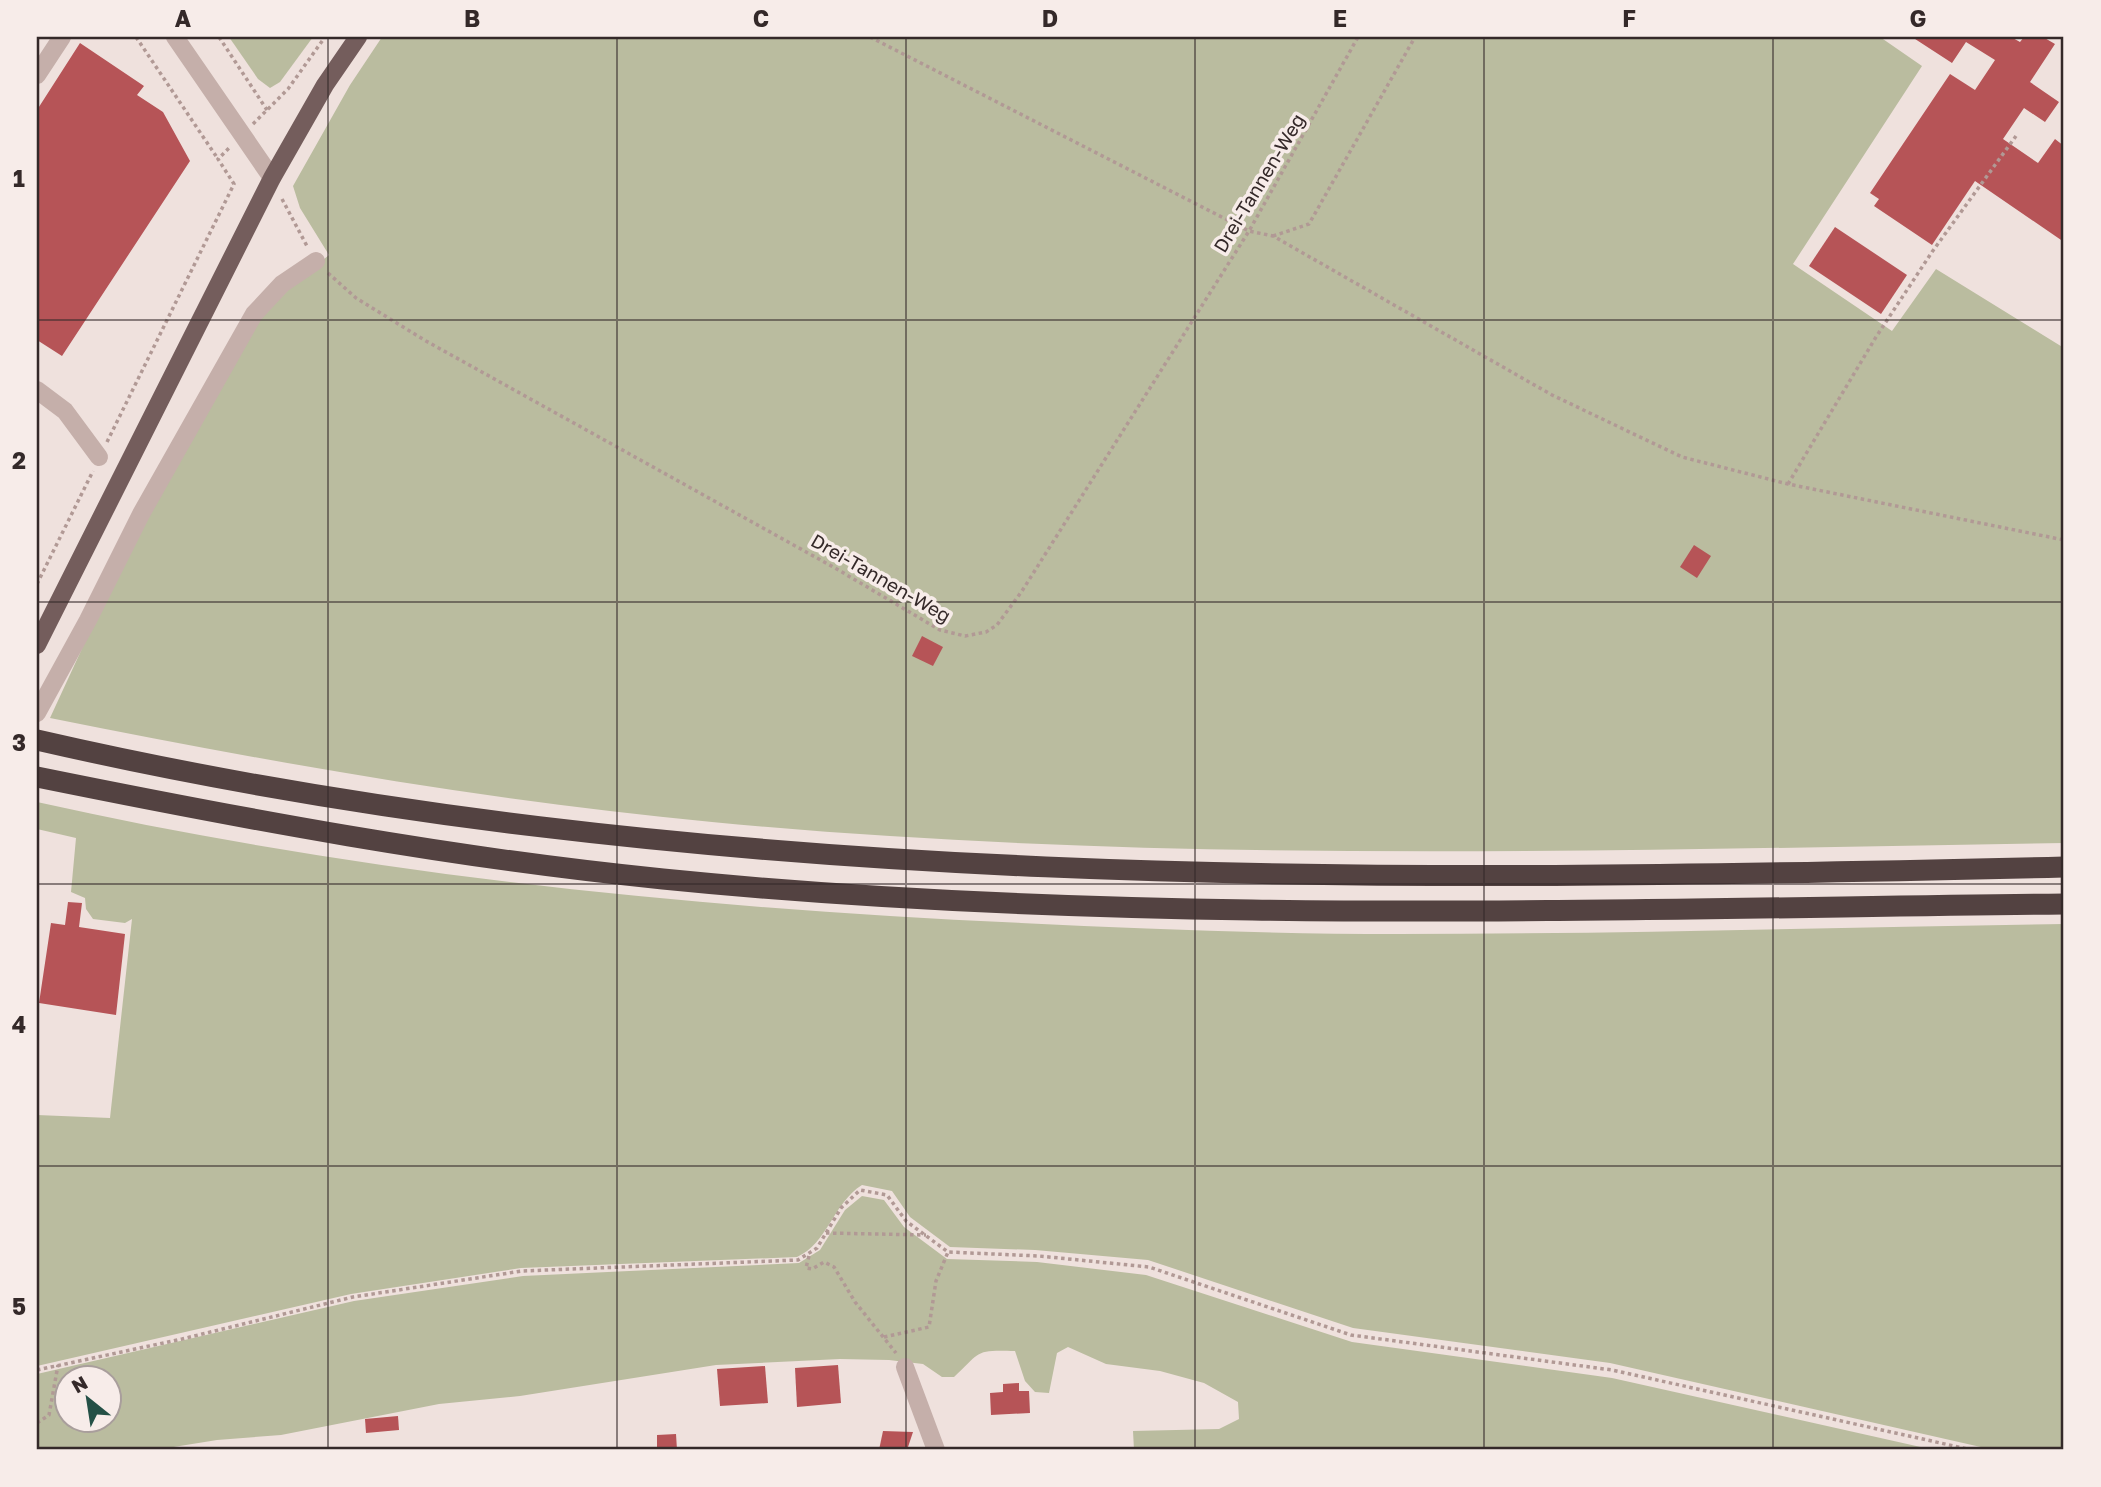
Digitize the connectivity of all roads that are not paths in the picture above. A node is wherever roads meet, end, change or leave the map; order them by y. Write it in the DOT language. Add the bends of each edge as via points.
graph roads {
  1 [pos="62,37"];
  2 [pos="175,37"];
  3 [pos="358,37"];
  4 [pos="37,75"];
  5 [pos="272,178"];
  6 [pos="316,261"];
  7 [pos="37,390"];
  8 [pos="99,457"];
  9 [pos="37,645"];
  10 [pos="37,713"];
  11 [pos="41,741"];
  12 [pos="37,777"];
  13 [pos="2064,867"];
  14 [pos="2064,904"];
  15 [pos="905,1367"];
  16 [pos="936,1450"];
  1 -- 4 [label="street"];
  2 -- 5 [label="street"];
  3 -- 5 [label="main road"];
  5 -- 9 [label="main road"];
  6 -- 10 [label="street" via="282,284 254,314 141,514"];
  7 -- 8 [label="street" via="77,424"];
  11 -- 13 [label="highway" via="450,817 868,859 1297,875"];
  12 -- 14 [label="highway" via="246,820 457,853 666,880 865,894 1116,908 1359,911"];
  15 -- 16 [label="street"];
}
